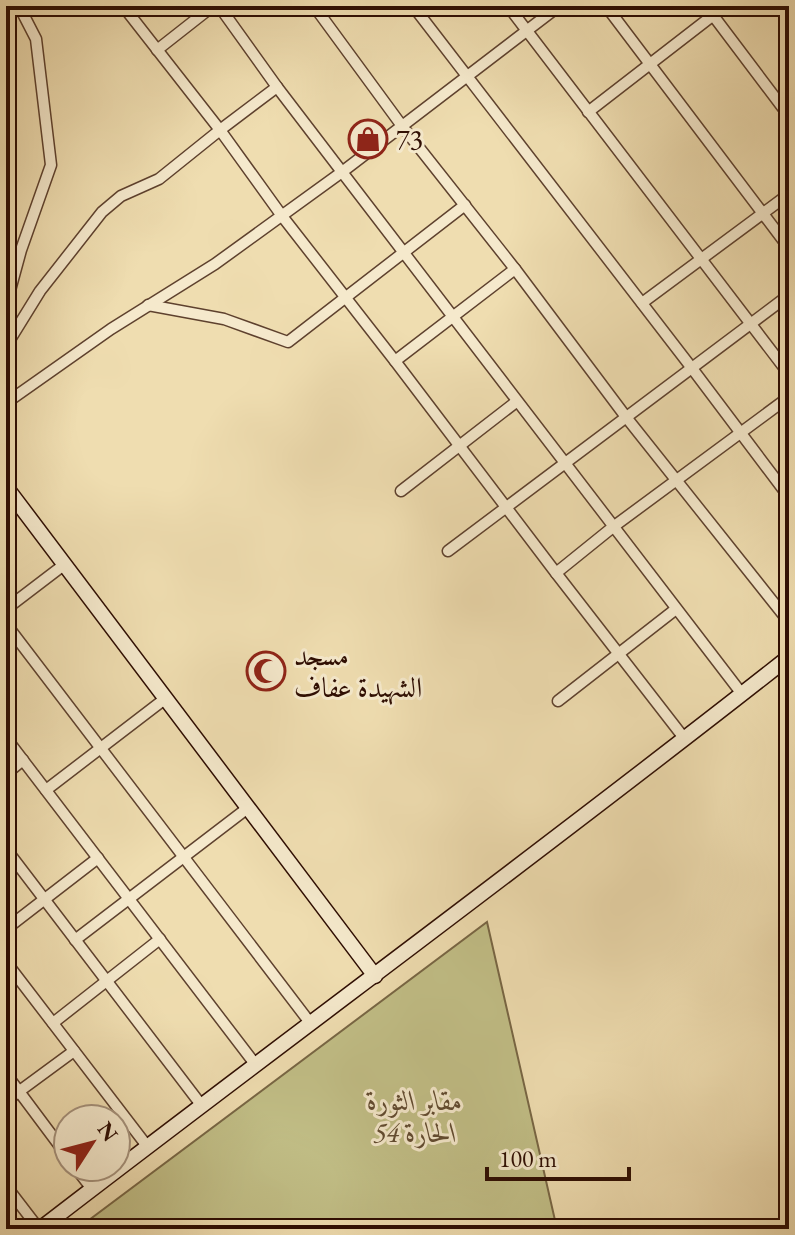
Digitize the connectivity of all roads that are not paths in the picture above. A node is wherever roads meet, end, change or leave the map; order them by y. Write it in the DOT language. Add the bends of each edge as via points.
graph roads {
  1 [pos="19,6"];
  2 [pos="123,6"];
  3 [pos="213,6"];
  4 [pos="219,6"];
  5 [pos="314,6"];
  6 [pos="413,6"];
  7 [pos="508,6"];
  8 [pos="559,6"];
  9 [pos="606,6"];
  10 [pos="725,6"];
  11 [pos="709,11"];
  12 [pos="527,30"];
  13 [pos="157,50"];
  14 [pos="650,64"];
  15 [pos="466,76"];
  16 [pos="277,87"];
  17 [pos="588,112"];
  18 [pos="789,116"];
  19 [pos="402,126"];
  20 [pos="220,130"];
  21 [pos="342,172"];
  22 [pos="789,194"];
  23 [pos="465,205"];
  24 [pos="763,213"];
  25 [pos="282,216"];
  26 [pos="789,248"];
  27 [pos="404,253"];
  28 [pos="701,259"];
  29 [pos="515,269"];
  30 [pos="789,295"];
  31 [pos="345,297"];
  32 [pos="642,303"];
  33 [pos="6,305"];
  34 [pos="148,305"];
  35 [pos="452,317"];
  36 [pos="750,323"];
  37 [pos="6,346"];
  38 [pos="395,361"];
  39 [pos="691,367"];
  40 [pos="789,374"];
  41 [pos="789,397"];
  42 [pos="516,402"];
  43 [pos="6,403"];
  44 [pos="626,417"];
  45 [pos="740,432"];
  46 [pos="460,446"];
  47 [pos="565,462"];
  48 [pos="675,481"];
  49 [pos="6,487"];
  50 [pos="401,491"];
  51 [pos="789,497"];
  52 [pos="506,508"];
  53 [pos="613,527"];
  54 [pos="448,551"];
  55 [pos="65,564"];
  56 [pos="556,573"];
  57 [pos="6,609"];
  58 [pos="676,609"];
  59 [pos="789,622"];
  60 [pos="6,624"];
  61 [pos="620,654"];
  62 [pos="789,657"];
  63 [pos="742,694"];
  64 [pos="166,698"];
  65 [pos="558,701"];
  66 [pos="6,738"];
  67 [pos="684,738"];
  68 [pos="100,748"];
  69 [pos="23,760"];
  70 [pos="6,774"];
  71 [pos="46,790"];
  72 [pos="249,807"];
  73 [pos="6,849"];
  74 [pos="183,857"];
  75 [pos="98,858"];
  76 [pos="128,898"];
  77 [pos="45,900"];
  78 [pos="6,929"];
  79 [pos="160,939"];
  80 [pos="75,940"];
  81 [pos="8,967"];
  82 [pos="375,976"];
  83 [pos="106,981"];
  84 [pos="53,1023"];
  85 [pos="311,1024"];
  86 [pos="74,1051"];
  87 [pos="255,1064"];
  88 [pos="6,1074"];
  89 [pos="19,1092"];
  90 [pos="6,1101"];
  91 [pos="202,1106"];
  92 [pos="52,1136"];
  93 [pos="147,1146"];
  94 [pos="87,1183"];
  95 [pos="6,1186"];
  96 [pos="92,1189"];
  97 [pos="39,1229"];
  1 -- 33 [label="street" via="36,39 51,165"];
  2 -- 13 [label="street"];
  3 -- 13 [label="street"];
  4 -- 16 [label="street"];
  5 -- 19 [label="street"];
  6 -- 15 [label="street"];
  7 -- 12 [label="street"];
  8 -- 12 [label="street"];
  9 -- 14 [label="street"];
  10 -- 11 [label="street"];
  11 -- 14 [label="street"];
  11 -- 18 [label="street"];
  12 -- 15 [label="street"];
  12 -- 17 [label="street"];
  13 -- 20 [label="street"];
  14 -- 17 [label="street"];
  14 -- 24 [label="street"];
  15 -- 19 [label="street"];
  15 -- 32 [label="street"];
  16 -- 20 [label="street"];
  16 -- 21 [label="street"];
  17 -- 28 [label="street"];
  19 -- 21 [label="street"];
  19 -- 23 [label="street"];
  20 -- 25 [label="street"];
  20 -- 37 [label="street" via="159,179 121,196 102,212 40,291"];
  21 -- 25 [label="street"];
  21 -- 27 [label="street"];
  22 -- 24 [label="street"];
  23 -- 27 [label="street"];
  23 -- 29 [label="street"];
  24 -- 26 [label="street"];
  24 -- 28 [label="street"];
  25 -- 31 [label="street"];
  25 -- 34 [label="street"];
  27 -- 31 [label="street"];
  27 -- 35 [label="street"];
  28 -- 32 [label="street"];
  28 -- 36 [label="street"];
  29 -- 35 [label="street"];
  29 -- 44 [label="street"];
  30 -- 36 [label="street"];
  31 -- 34 [label="street" via="288,342 224,319"];
  31 -- 38 [label="street"];
  32 -- 39 [label="street"];
  34 -- 43 [label="street"];
  35 -- 38 [label="street"];
  35 -- 42 [label="street"];
  36 -- 39 [label="street"];
  36 -- 40 [label="street"];
  38 -- 46 [label="street"];
  39 -- 44 [label="street"];
  39 -- 45 [label="street"];
  41 -- 45 [label="street"];
  42 -- 46 [label="street"];
  42 -- 47 [label="street"];
  44 -- 47 [label="street"];
  44 -- 48 [label="street"];
  45 -- 48 [label="street"];
  45 -- 51 [label="street"];
  46 -- 50 [label="street"];
  46 -- 52 [label="street"];
  47 -- 52 [label="street"];
  47 -- 53 [label="street"];
  48 -- 53 [label="street"];
  48 -- 59 [label="street"];
  49 -- 55 [label="main road"];
  52 -- 54 [label="street"];
  52 -- 56 [label="street"];
  53 -- 56 [label="street"];
  53 -- 58 [label="street"];
  55 -- 57 [label="street"];
  55 -- 64 [label="main road"];
  56 -- 61 [label="street"];
  58 -- 61 [label="street"];
  58 -- 63 [label="street"];
  60 -- 68 [label="street"];
  61 -- 65 [label="street"];
  61 -- 67 [label="street"];
  62 -- 63 [label="main road"];
  63 -- 67 [label="main road"];
  64 -- 68 [label="street"];
  64 -- 72 [label="main road"];
  66 -- 69 [label="street"];
  67 -- 82 [label="main road"];
  68 -- 71 [label="street"];
  68 -- 74 [label="street"];
  69 -- 70 [label="street"];
  69 -- 71 [label="street"];
  71 -- 75 [label="street"];
  72 -- 74 [label="street"];
  72 -- 82 [label="main road"];
  73 -- 77 [label="street"];
  74 -- 76 [label="street"];
  74 -- 85 [label="street"];
  75 -- 76 [label="street"];
  75 -- 77 [label="street"];
  76 -- 79 [label="street"];
  76 -- 80 [label="street"];
  77 -- 78 [label="street"];
  77 -- 80 [label="street"];
  79 -- 83 [label="street"];
  79 -- 87 [label="street"];
  80 -- 83 [label="street"];
  81 -- 84 [label="street"];
  82 -- 85 [label="main road"];
  83 -- 84 [label="street"];
  83 -- 91 [label="street"];
  84 -- 86 [label="street"];
  85 -- 87 [label="main road"];
  86 -- 89 [label="street"];
  86 -- 93 [label="street"];
  87 -- 91 [label="main road"];
  88 -- 89 [label="street"];
  89 -- 90 [label="street"];
  89 -- 92 [label="street"];
  91 -- 93 [label="main road"];
  93 -- 96 [label="main road"];
  94 -- 96 [label="street"];
  95 -- 97 [label="street"];
  96 -- 97 [label="main road"];
}
